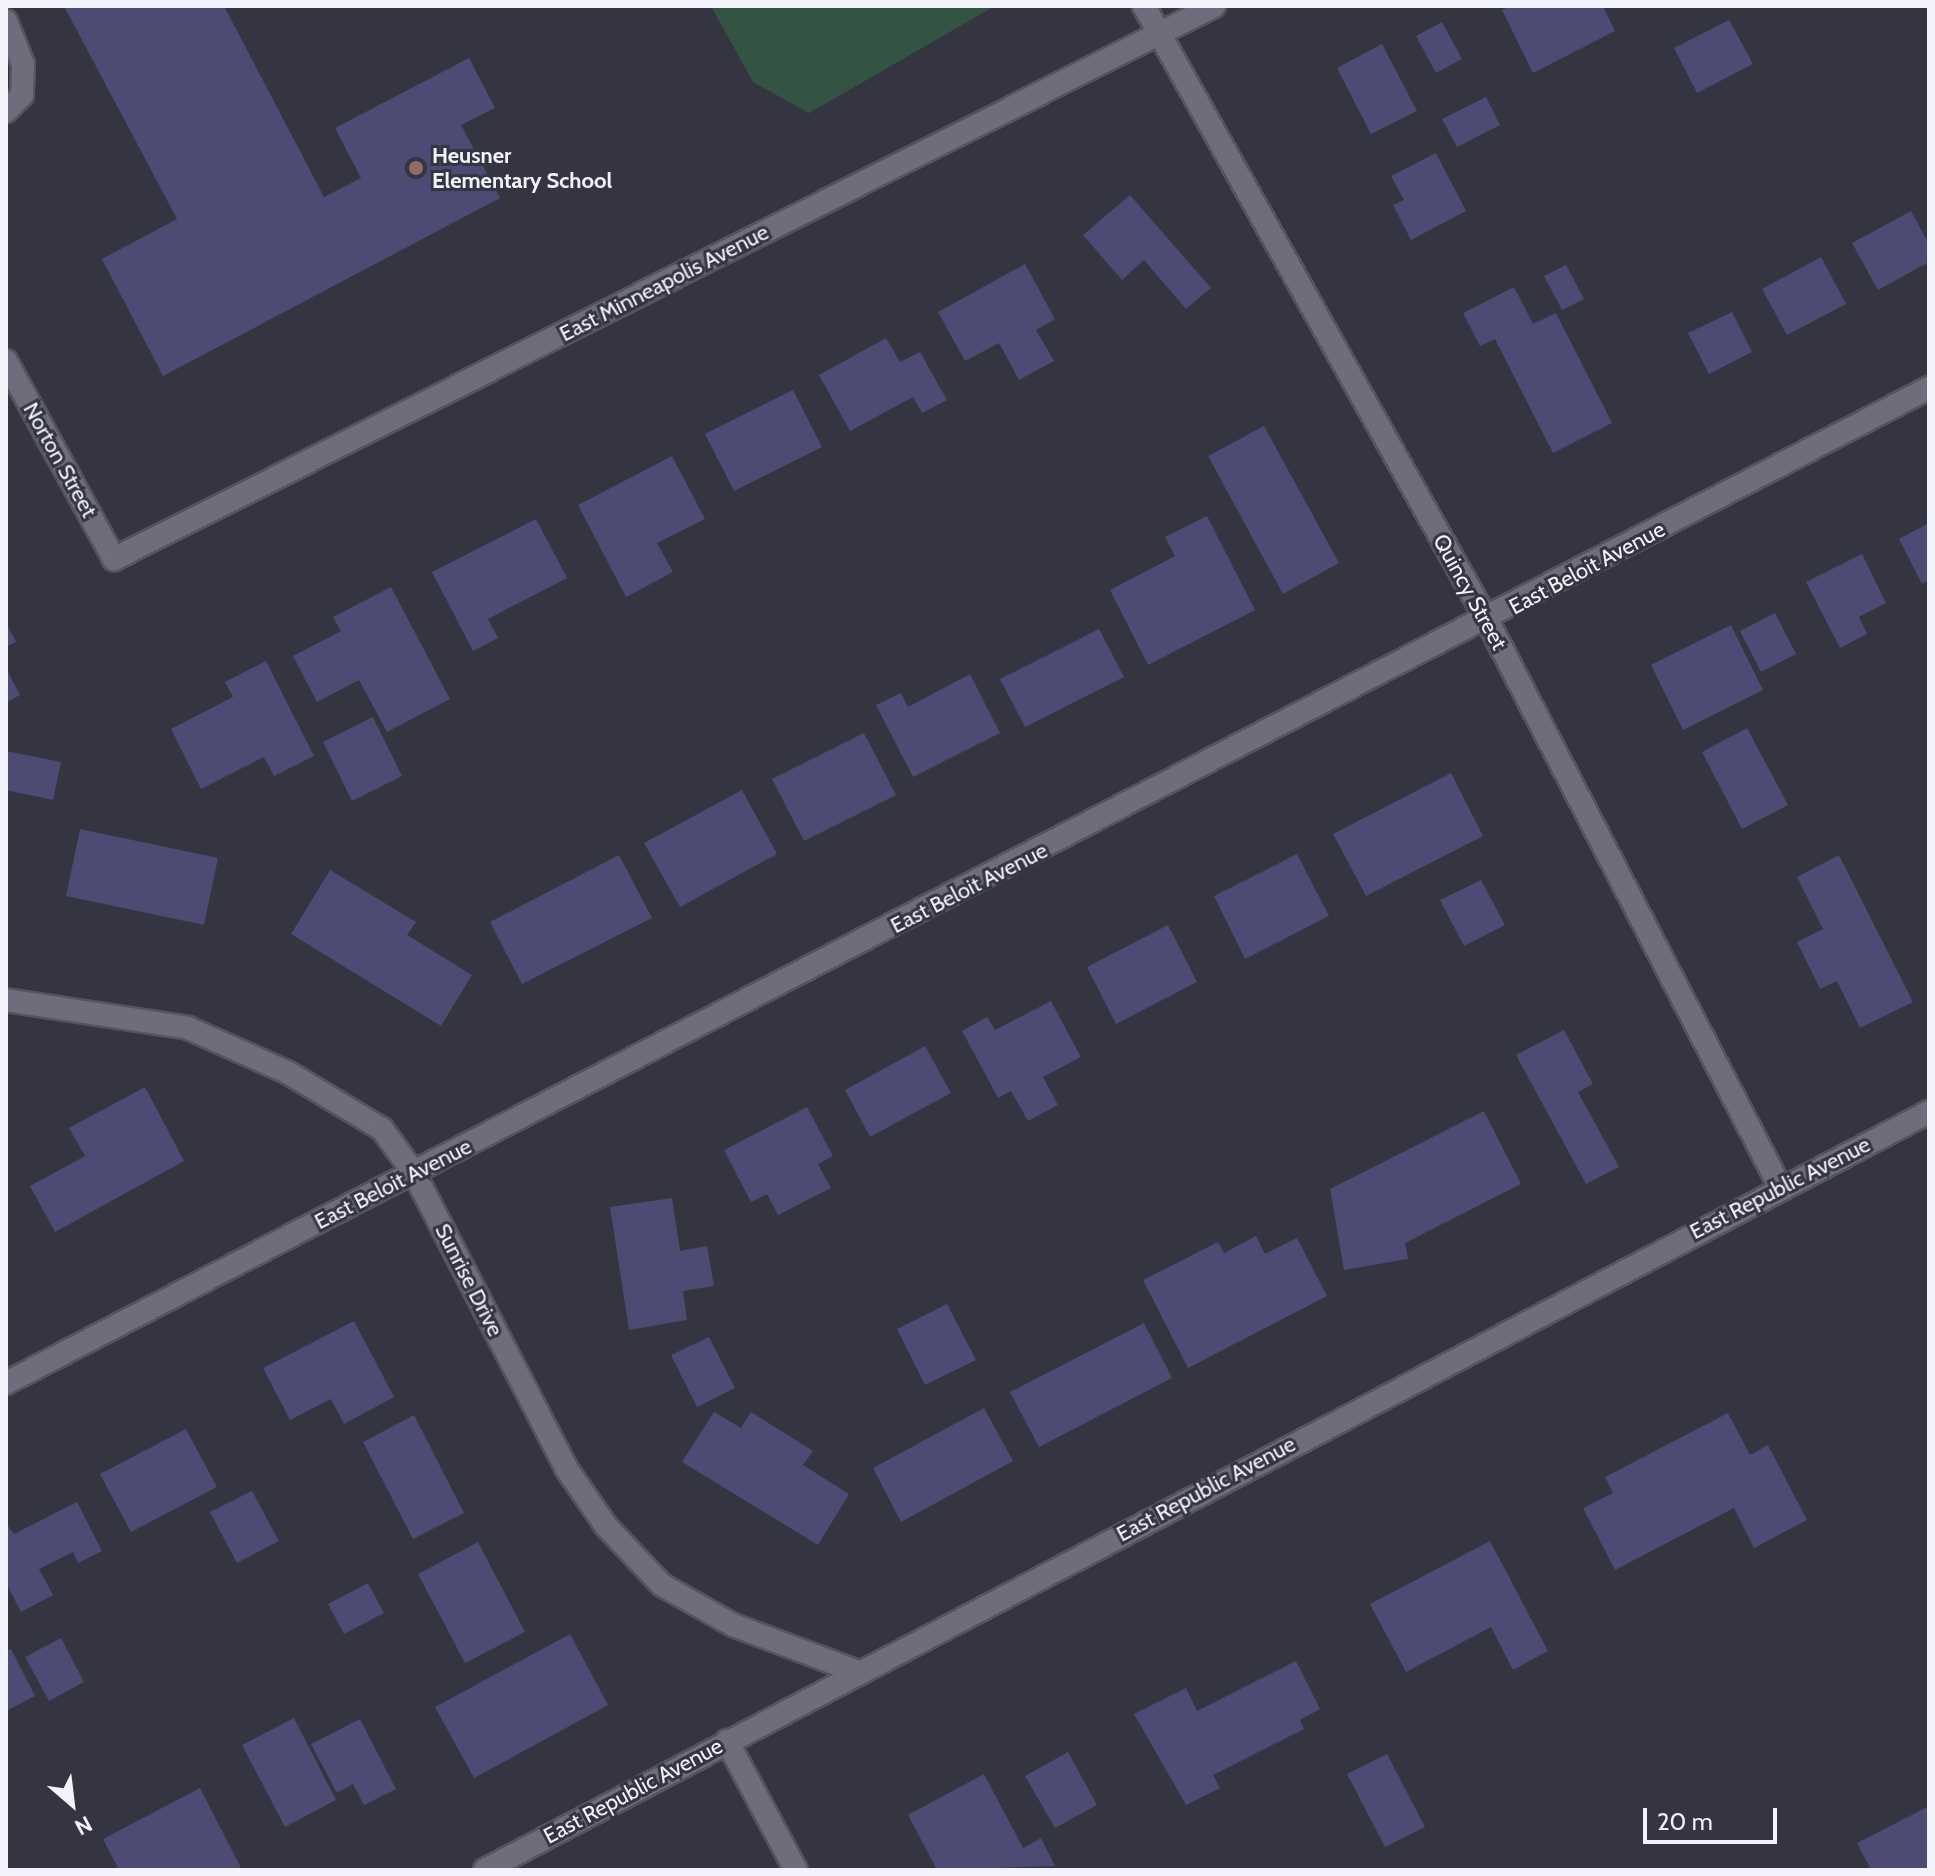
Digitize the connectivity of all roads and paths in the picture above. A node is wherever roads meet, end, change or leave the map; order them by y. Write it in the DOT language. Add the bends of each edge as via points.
graph roads {
  1 [pos="1144,6"];
  2 [pos="1214,6"];
  3 [pos="6,21"];
  4 [pos="1158,35"];
  5 [pos="6,111"];
  6 [pos="6,361"];
  7 [pos="1929,388"];
  8 [pos="114,559"];
  9 [pos="1487,620"];
  10 [pos="6,1000"];
  11 [pos="1929,1112"];
  12 [pos="414,1173"];
  13 [pos="1780,1187"];
  14 [pos="6,1383"];
  15 [pos="858,1672"];
  16 [pos="727,1741"];
  17 [pos="485,1870"];
  18 [pos="796,1870"];
  1 -- 4 [label="street, Quincy Street"];
  2 -- 4 [label="street, East Minneapolis Avenue"];
  3 -- 5 [label="street" via="23,64 22,95"];
  4 -- 8 [label="street, East Minneapolis Avenue"];
  4 -- 9 [label="street, Quincy Street"];
  6 -- 8 [label="street, Norton Street"];
  7 -- 9 [label="street, East Beloit Avenue"];
  9 -- 12 [label="street, East Beloit Avenue"];
  9 -- 13 [label="street, Quincy Street"];
  10 -- 12 [label="street, Sunrise Drive" via="188,1028 287,1072 382,1129"];
  11 -- 13 [label="street, East Republic Avenue"];
  12 -- 14 [label="street, East Beloit Avenue"];
  12 -- 15 [label="street, Sunrise Drive" via="566,1468 606,1526 662,1585 733,1625"];
  13 -- 15 [label="street, East Republic Avenue"];
  15 -- 16 [label="street, East Republic Avenue"];
  16 -- 17 [label="street, East Republic Avenue"];
  16 -- 18 [label="street"];
}
